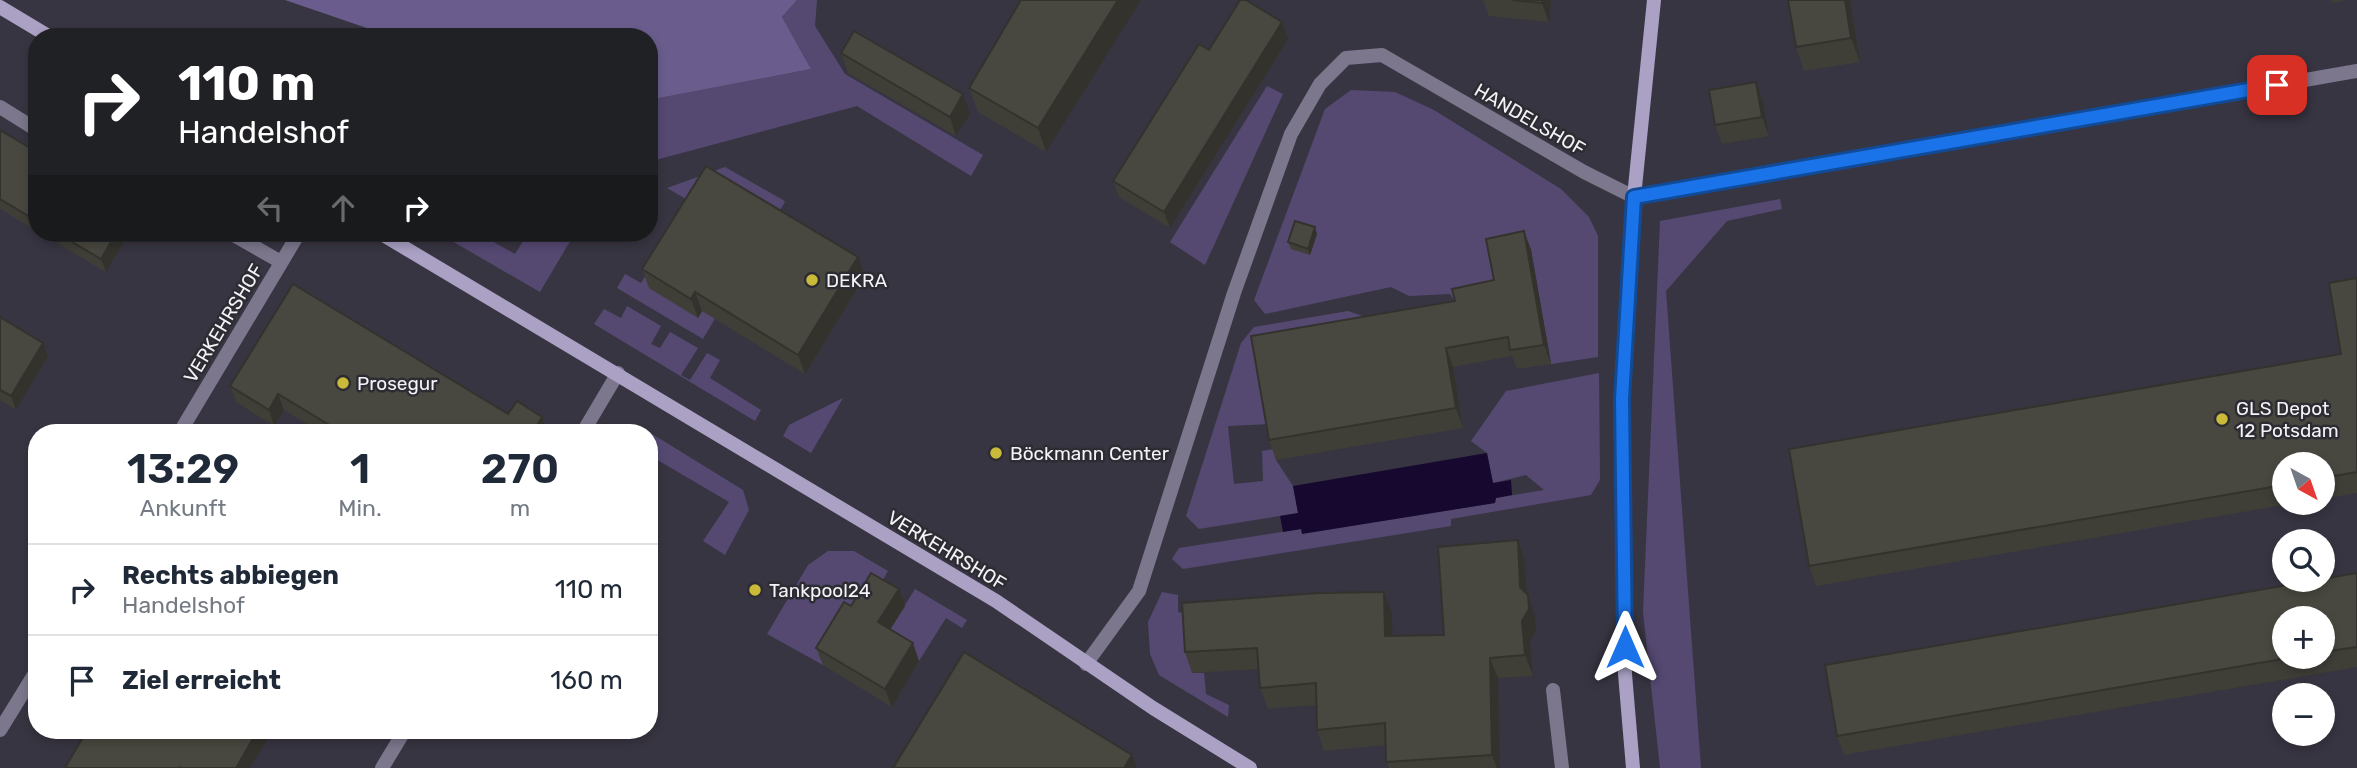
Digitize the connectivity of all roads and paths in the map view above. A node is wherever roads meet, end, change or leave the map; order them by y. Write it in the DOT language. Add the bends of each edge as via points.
graph roads {
  1 [pos="1654,0"];
  2 [pos="0,7"];
  3 [pos="35,28"];
  4 [pos="2357,71"];
  5 [pos="0,107"];
  6 [pos="28,124"];
  7 [pos="1634,197"];
  8 [pos="246,242"];
  9 [pos="293,242"];
  10 [pos="395,242"];
  11 [pos="281,262"];
  12 [pos="618,373"];
  13 [pos="185,424"];
  14 [pos="588,424"];
  15 [pos="1086,664"];
  16 [pos="28,685"];
  17 [pos="1553,690"];
  18 [pos="0,730"];
  19 [pos="400,739"];
  20 [pos="382,768"];
  21 [pos="1250,768"];
  22 [pos="1562,768"];
  23 [pos="1633,768"];
  1 -- 7 [label="main road"];
  2 -- 3 [label="main road"];
  4 -- 7 [label="street"];
  5 -- 6 [label="street"];
  7 -- 15 [label="street, HANDELSHOF" via="1382,54 1346,58 1320,84 1291,134 1234,293 1139,591"];
  7 -- 23 [label="main road" via="1622,399 1625,674"];
  8 -- 11 [label="street"];
  9 -- 11 [label="street, VERKEHRSHOF"];
  10 -- 12 [label="main road, VERKEHRSHOF"];
  11 -- 13 [label="street, VERKEHRSHOF"];
  12 -- 14 [label="street"];
  12 -- 15 [label="main road, VERKEHRSHOF" via="996,601"];
  15 -- 21 [label="main road, VERKEHRSHOF"];
  16 -- 18 [label="street"];
  17 -- 22 [label="street"];
  19 -- 20 [label="street"];
}
